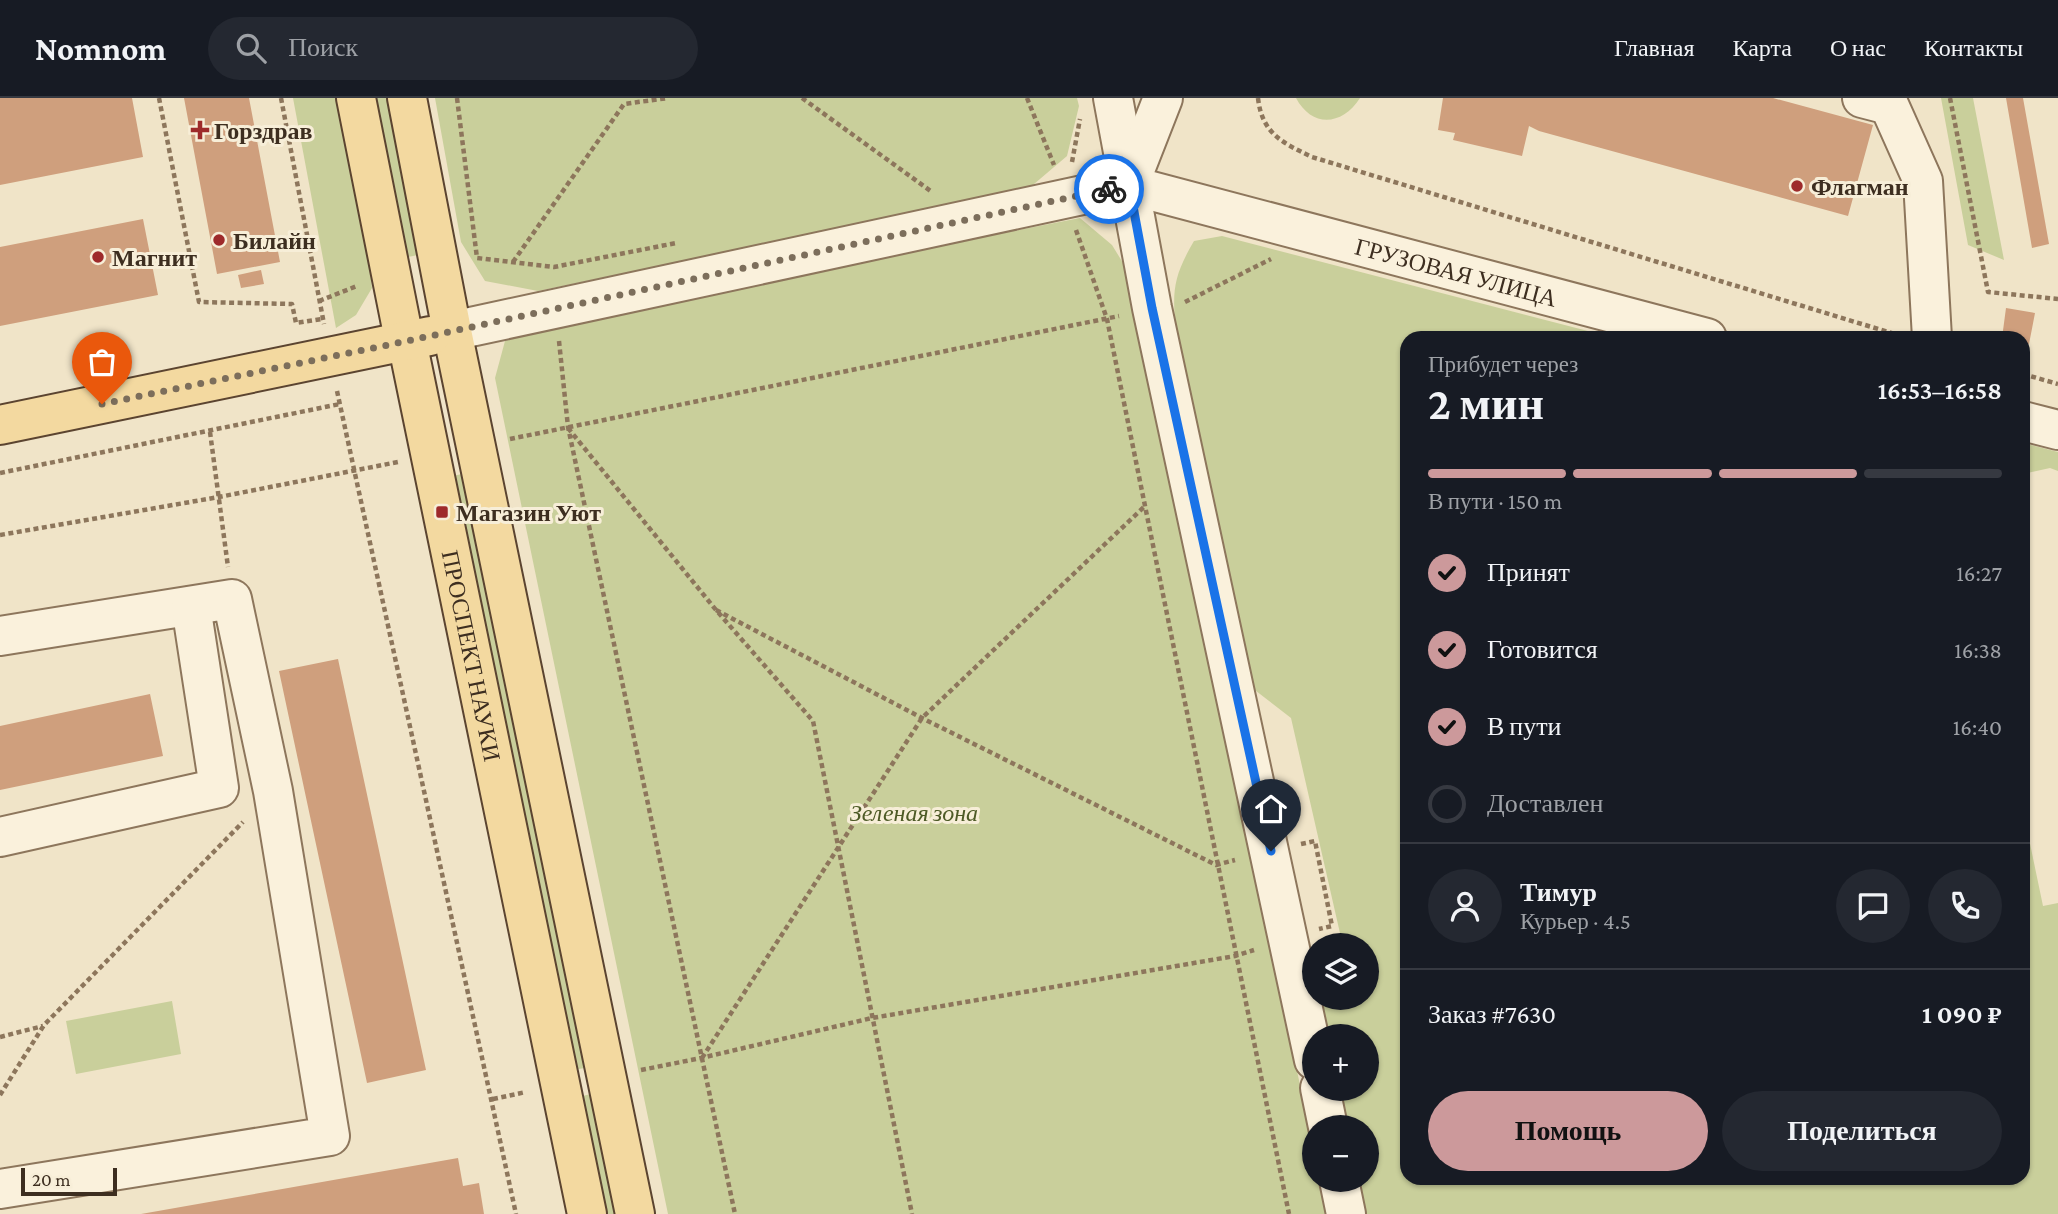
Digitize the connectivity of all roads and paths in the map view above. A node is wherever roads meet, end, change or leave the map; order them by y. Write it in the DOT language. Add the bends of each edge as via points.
graph roads {
  1 [pos="159,98"];
  2 [pos="281,98"];
  3 [pos="356,98"];
  4 [pos="407,98"];
  5 [pos="457,98"];
  6 [pos="668,98"];
  7 [pos="802,98"];
  8 [pos="1027,98"];
  9 [pos="1163,98"];
  10 [pos="1258,98"];
  11 [pos="1862,98"];
  12 [pos="1950,98"];
  13 [pos="623,101"];
  14 [pos="1097,105"];
  15 [pos="1130,182"];
  16 [pos="921,197"];
  17 [pos="1065,197"];
  18 [pos="677,243"];
  19 [pos="1280,254"];
  20 [pos="513,263"];
  21 [pos="2058,299"];
  22 [pos="1152,308"];
  23 [pos="555,309"];
  24 [pos="323,319"];
  25 [pos="1107,319"];
  26 [pos="451,328"];
  27 [pos="1681,331"];
  28 [pos="1882,331"];
  29 [pos="1932,331"];
  30 [pos="405,338"];
  31 [pos="330,357"];
  32 [pos="2030,376"];
  33 [pos="2058,384"];
  34 [pos="340,404"];
  35 [pos="2030,423"];
  36 [pos="0,425"];
  37 [pos="568,428"];
  38 [pos="2058,430"];
  39 [pos="210,432"];
  40 [pos="475,446"];
  41 [pos="430,456"];
  42 [pos="354,471"];
  43 [pos="0,473"];
  44 [pos="219,496"];
  45 [pos="1145,506"];
  46 [pos="0,535"];
  47 [pos="232,599"];
  48 [pos="191,606"];
  49 [pos="716,610"];
  50 [pos="0,636"];
  51 [pos="922,718"];
  52 [pos="273,791"];
  53 [pos="0,837"];
  54 [pos="837,846"];
  55 [pos="1271,851"];
  56 [pos="1216,865"];
  57 [pos="1289,937"];
  58 [pos="1236,956"];
  59 [pos="872,1018"];
  60 [pos="1307,1024"];
  61 [pos="44,1025"];
  62 [pos="0,1037"];
  63 [pos="701,1058"];
  64 [pos="0,1095"];
  65 [pos="0,1189"];
  66 [pos="1341,1192"];
  67 [pos="516,1214"];
  68 [pos="587,1214"];
  69 [pos="635,1214"];
  70 [pos="735,1214"];
  71 [pos="912,1214"];
  72 [pos="1289,1214"];
  73 [pos="1346,1214"];
  1 -- 24 [label="path" via="199,302 292,304 296,323"];
  2 -- 24 [label="path"];
  3 -- 30 [label="main road, ПРОСПЕКТ НАУКИ"];
  4 -- 26 [label="main road, ПРОСПЕКТ НАУКИ"];
  5 -- 20 [label="path" via="477,258"];
  6 -- 13 [label="path"];
  7 -- 16 [label="path" via="935,194"];
  8 -- 14 [label="path" via="1055,169 1071,163"];
  9 -- 15 [label="street"];
  10 -- 28 [label="path" via="1259,110 1278,141 1312,157"];
  11 -- 29 [label="street" via="1889,105 1923,181"];
  12 -- 21 [label="path" via="1988,292"];
  13 -- 20 [label="path"];
  14 -- 15 [label="street"];
  15 -- 17 [label="street"];
  15 -- 22 [label="street"];
  15 -- 26 [label="street"];
  15 -- 27 [label="street, ГРУЗОВАЯ УЛИЦА"];
  17 -- 23 [label="street"];
  17 -- 25 [label="path"];
  18 -- 20 [label="path" via="554,267"];
  19 -- 22 [label="path" via="1179,306"];
  22 -- 25 [label="path"];
  22 -- 55 [label="street"];
  23 -- 26 [label="street"];
  23 -- 37 [label="path"];
  24 -- 31 [label="path"];
  25 -- 37 [label="path"];
  25 -- 45 [label="path"];
  26 -- 30 [label="main road"];
  26 -- 40 [label="main road, ПРОСПЕКТ НАУКИ"];
  30 -- 31 [label="main road"];
  30 -- 41 [label="main road, ПРОСПЕКТ НАУКИ"];
  31 -- 34 [label="path"];
  31 -- 36 [label="main road"];
  32 -- 33 [label="path"];
  34 -- 39 [label="path"];
  34 -- 42 [label="path"];
  35 -- 38 [label="street"];
  37 -- 40 [label="path"];
  37 -- 49 [label="path"];
  37 -- 63 [label="path"];
  39 -- 43 [label="path"];
  39 -- 44 [label="path"];
  40 -- 69 [label="main road, ПРОСПЕКТ НАУКИ"];
  41 -- 42 [label="path"];
  41 -- 68 [label="main road, ПРОСПЕКТ НАУКИ"];
  42 -- 44 [label="path"];
  42 -- 67 [label="path"];
  44 -- 46 [label="path"];
  44 -- 47 [label="path"];
  45 -- 51 [label="path"];
  45 -- 56 [label="path"];
  47 -- 48 [label="street"];
  47 -- 52 [label="street"];
  48 -- 50 [label="street"];
  48 -- 53 [label="street" via="219,788"];
  49 -- 51 [label="path"];
  49 -- 54 [label="path" via="813,721"];
  51 -- 54 [label="path"];
  51 -- 56 [label="path"];
  52 -- 61 [label="path"];
  52 -- 65 [label="street" via="330,1136"];
  54 -- 59 [label="path"];
  54 -- 63 [label="path"];
  55 -- 56 [label="path"];
  55 -- 57 [label="street"];
  55 -- 57 [label="path" via="1315,841 1332,926"];
  56 -- 58 [label="path"];
  57 -- 58 [label="path"];
  57 -- 60 [label="street"];
  58 -- 59 [label="path"];
  58 -- 72 [label="path"];
  59 -- 63 [label="path"];
  59 -- 71 [label="path"];
  61 -- 62 [label="path"];
  61 -- 64 [label="path"];
  63 -- 70 [label="path"];
  66 -- 73 [label="street"];
}
